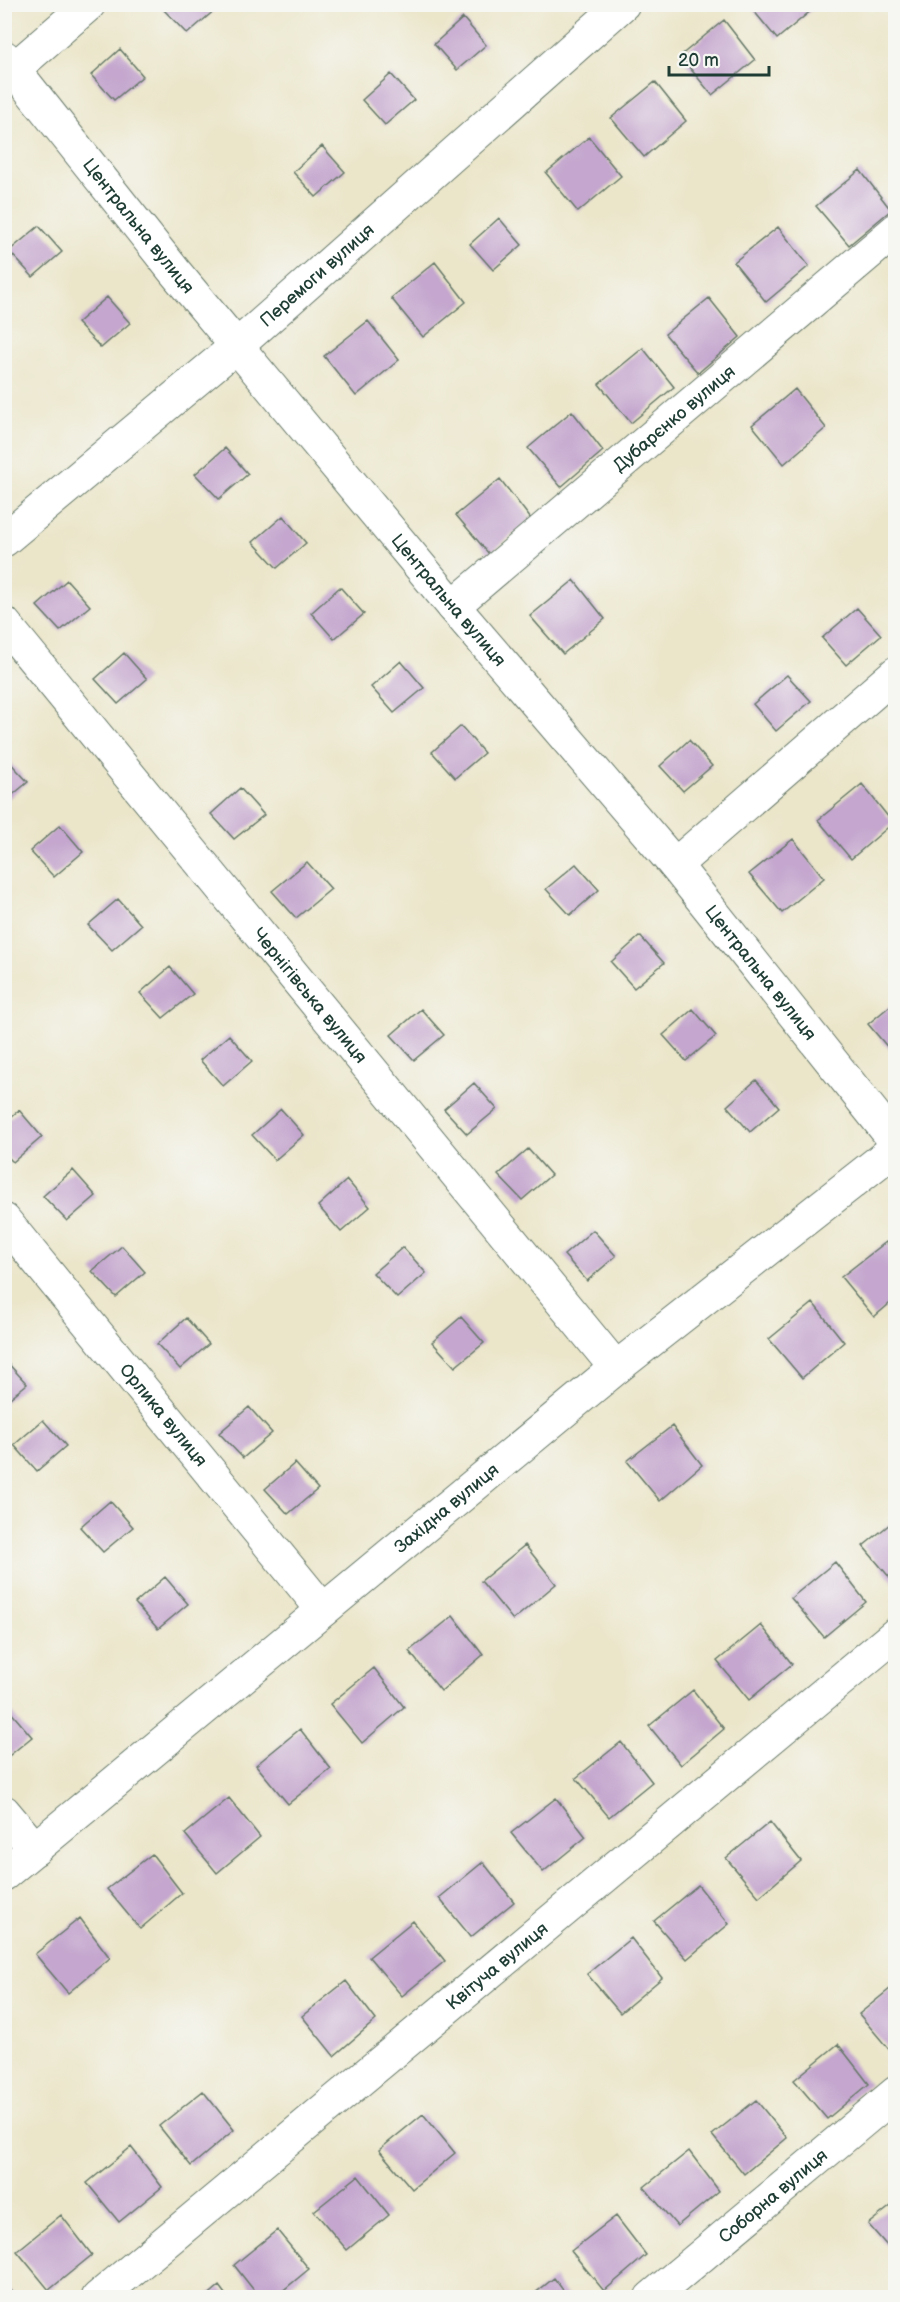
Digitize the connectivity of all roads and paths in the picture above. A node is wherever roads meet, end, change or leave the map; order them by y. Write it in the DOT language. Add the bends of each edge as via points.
graph roads {
  1 [pos="89,4"];
  2 [pos="623,4"];
  3 [pos="9,63"];
  4 [pos="896,230"];
  5 [pos="238,345"];
  6 [pos="4,540"];
  7 [pos="453,606"];
  8 [pos="4,623"];
  9 [pos="896,674"];
  10 [pos="675,865"];
  11 [pos="896,1142"];
  12 [pos="896,1148"];
  13 [pos="4,1220"];
  14 [pos="616,1368"];
  15 [pos="323,1610"];
  16 [pos="896,1634"];
  17 [pos="4,1812"];
  18 [pos="35,1849"];
  19 [pos="4,1874"];
  20 [pos="896,2093"];
  21 [pos="98,2298"];
  22 [pos="651,2298"];
  1 -- 3 [label="street"];
  2 -- 5 [label="street, Перемоги вулиця"];
  3 -- 5 [label="street, Центральна вулиця"];
  4 -- 7 [label="street, Дубарєнко вулиця"];
  5 -- 6 [label="street, Перемоги вулиця"];
  5 -- 7 [label="street, Центральна вулиця"];
  7 -- 10 [label="street, Центральна вулиця"];
  8 -- 14 [label="street, Чернігівська вулиця"];
  9 -- 10 [label="street"];
  10 -- 11 [label="street, Центральна вулиця"];
  12 -- 14 [label="street, Західна вулиця"];
  13 -- 15 [label="street, Орлика вулиця"];
  14 -- 15 [label="street, Західна вулиця"];
  15 -- 18 [label="street, Західна вулиця"];
  16 -- 21 [label="street, Квітуча вулиця"];
  17 -- 18 [label="street"];
  18 -- 19 [label="street, Західна вулиця"];
  20 -- 22 [label="street, Соборна вулиця"];
}
